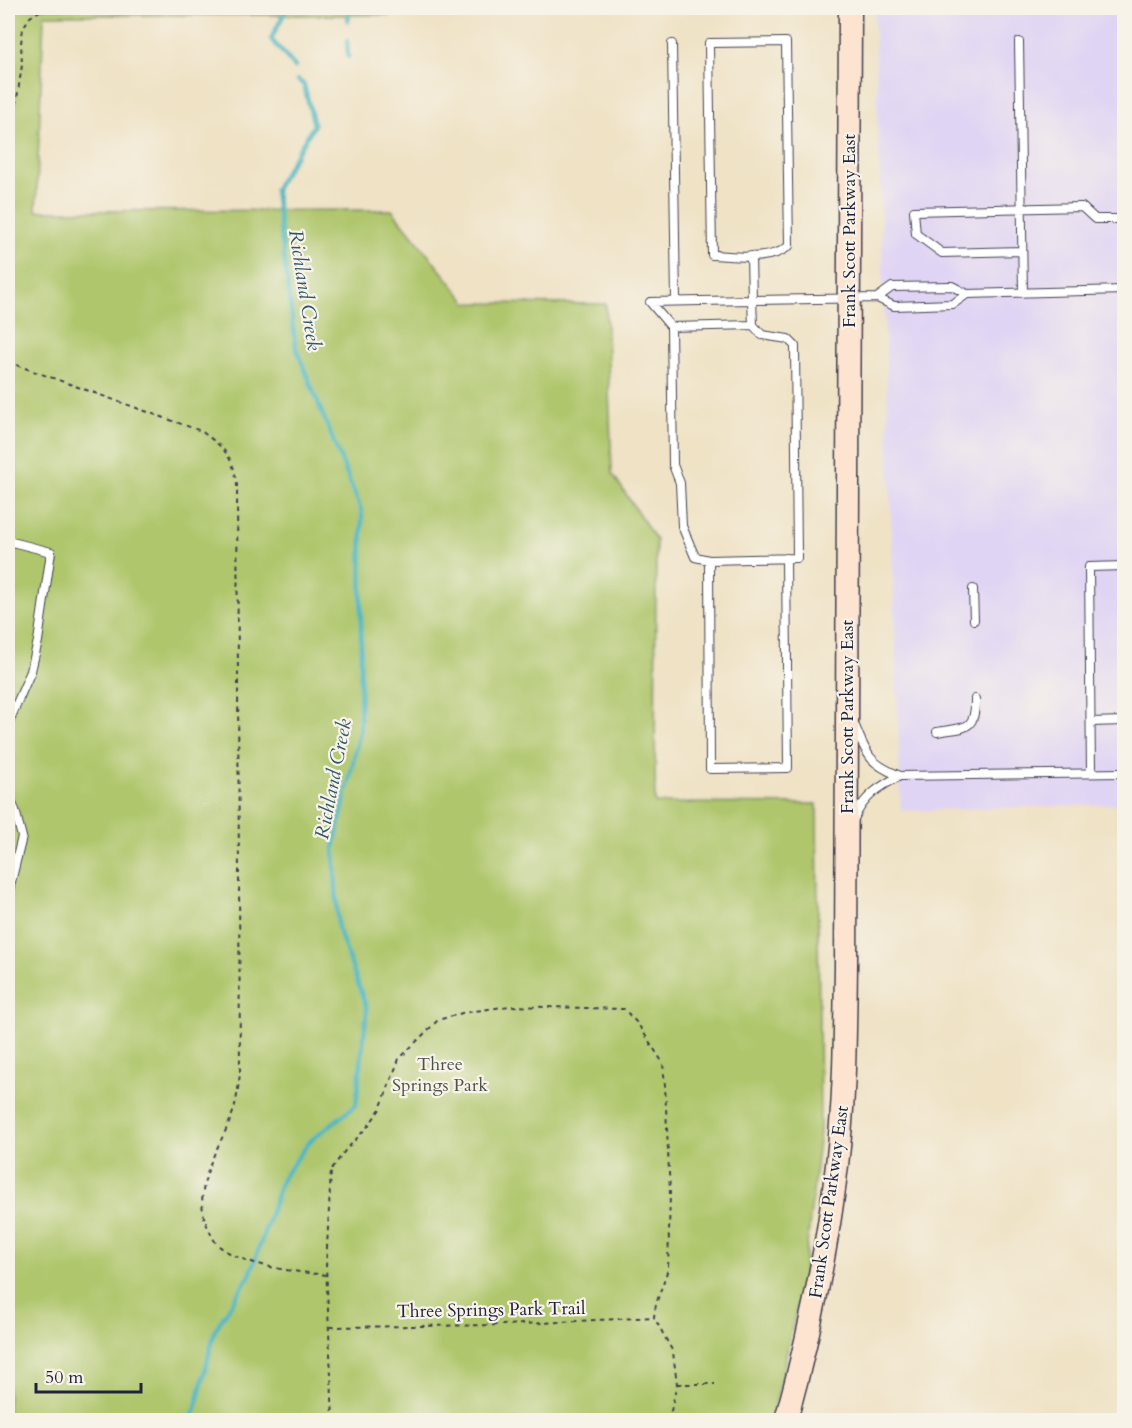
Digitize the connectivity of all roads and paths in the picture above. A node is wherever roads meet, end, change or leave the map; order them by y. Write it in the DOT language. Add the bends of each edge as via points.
graph roads {
  1 [pos="44,8"];
  2 [pos="850,8"];
  3 [pos="1019,42"];
  4 [pos="672,44"];
  5 [pos="8,159"];
  6 [pos="1022,208"];
  7 [pos="1125,219"];
  8 [pos="1022,252"];
  9 [pos="751,256"];
  10 [pos="1125,290"];
  11 [pos="1023,292"];
  12 [pos="968,294"];
  13 [pos="849,298"];
  14 [pos="877,298"];
  15 [pos="752,300"];
  16 [pos="676,301"];
  17 [pos="753,326"];
  18 [pos="671,327"];
  19 [pos="8,362"];
  20 [pos="8,541"];
  21 [pos="786,558"];
  22 [pos="709,560"];
  23 [pos="1125,566"];
  24 [pos="973,589"];
  25 [pos="974,621"];
  26 [pos="975,699"];
  27 [pos="847,706"];
  28 [pos="1125,721"];
  29 [pos="1091,722"];
  30 [pos="8,724"];
  31 [pos="937,732"];
  32 [pos="1091,773"];
  33 [pos="1125,773"];
  34 [pos="900,776"];
  35 [pos="8,795"];
  36 [pos="846,839"];
  37 [pos="8,894"];
  38 [pos="327,1275"];
  39 [pos="654,1317"];
  40 [pos="328,1327"];
  41 [pos="677,1383"];
  42 [pos="715,1384"];
  43 [pos="333,1420"];
  44 [pos="669,1420"];
  45 [pos="786,1420"];
  1 -- 5 [label="path" via="30,17 23,28 22,65"];
  2 -- 13 [label="main road, Frank Scott Parkway East"];
  3 -- 6 [label="lane"];
  4 -- 16 [label="lane"];
  6 -- 7 [label="lane" via="1082,207 1095,219"];
  6 -- 8 [label="lane"];
  6 -- 8 [label="lane" via="914,211 916,234 942,252"];
  8 -- 11 [label="lane"];
  9 -- 9 [label="lane" via="712,255 709,43 786,42 789,246 779,254"];
  9 -- 15 [label="lane"];
  10 -- 11 [label="lane"];
  11 -- 12 [label="lane"];
  12 -- 14 [label="lane" via="952,304 894,306"];
  12 -- 14 [label="lane" via="952,286 892,287"];
  13 -- 14 [label="lane"];
  13 -- 15 [label="lane"];
  13 -- 27 [label="main road, Frank Scott Parkway East"];
  15 -- 16 [label="lane"];
  15 -- 17 [label="lane"];
  16 -- 18 [label="lane" via="650,302"];
  17 -- 18 [label="lane"];
  17 -- 21 [label="lane" via="762,336 788,339 795,346 796,558"];
  18 -- 22 [label="lane" via="673,465 680,483 682,526 695,557"];
  19 -- 38 [label="path" via="201,431 221,445 235,469 240,1074 232,1115 202,1190 202,1208 216,1244 241,1258 289,1272"];
  20 -- 30 [label="lane" via="51,552 31,671"];
  21 -- 22 [label="lane"];
  21 -- 22 [label="lane" via="788,768 710,769"];
  23 -- 29 [label="lane" via="1089,567"];
  24 -- 25 [label="lane"];
  26 -- 31 [label="lane" via="973,722 968,727"];
  27 -- 34 [label="lane" via="871,758 880,768"];
  27 -- 36 [label="main road, Frank Scott Parkway East"];
  28 -- 29 [label="lane"];
  29 -- 32 [label="lane"];
  32 -- 33 [label="lane"];
  32 -- 34 [label="lane"];
  34 -- 36 [label="lane" via="881,785 858,808"];
  35 -- 37 [label="lane" via="22,837"];
  36 -- 45 [label="main road, Frank Scott Parkway East" via="844,1077 837,1165 824,1260"];
  38 -- 39 [label="path" via="331,1170 380,1109 399,1059 438,1020 509,1006 624,1009 663,1063 670,1194 668,1269"];
  38 -- 40 [label="path"];
  39 -- 40 [label="path, Three Springs Park Trail" via="503,1325"];
  39 -- 41 [label="path" via="674,1352"];
  40 -- 43 [label="path"];
  41 -- 42 [label="path"];
  41 -- 44 [label="path"];
}
